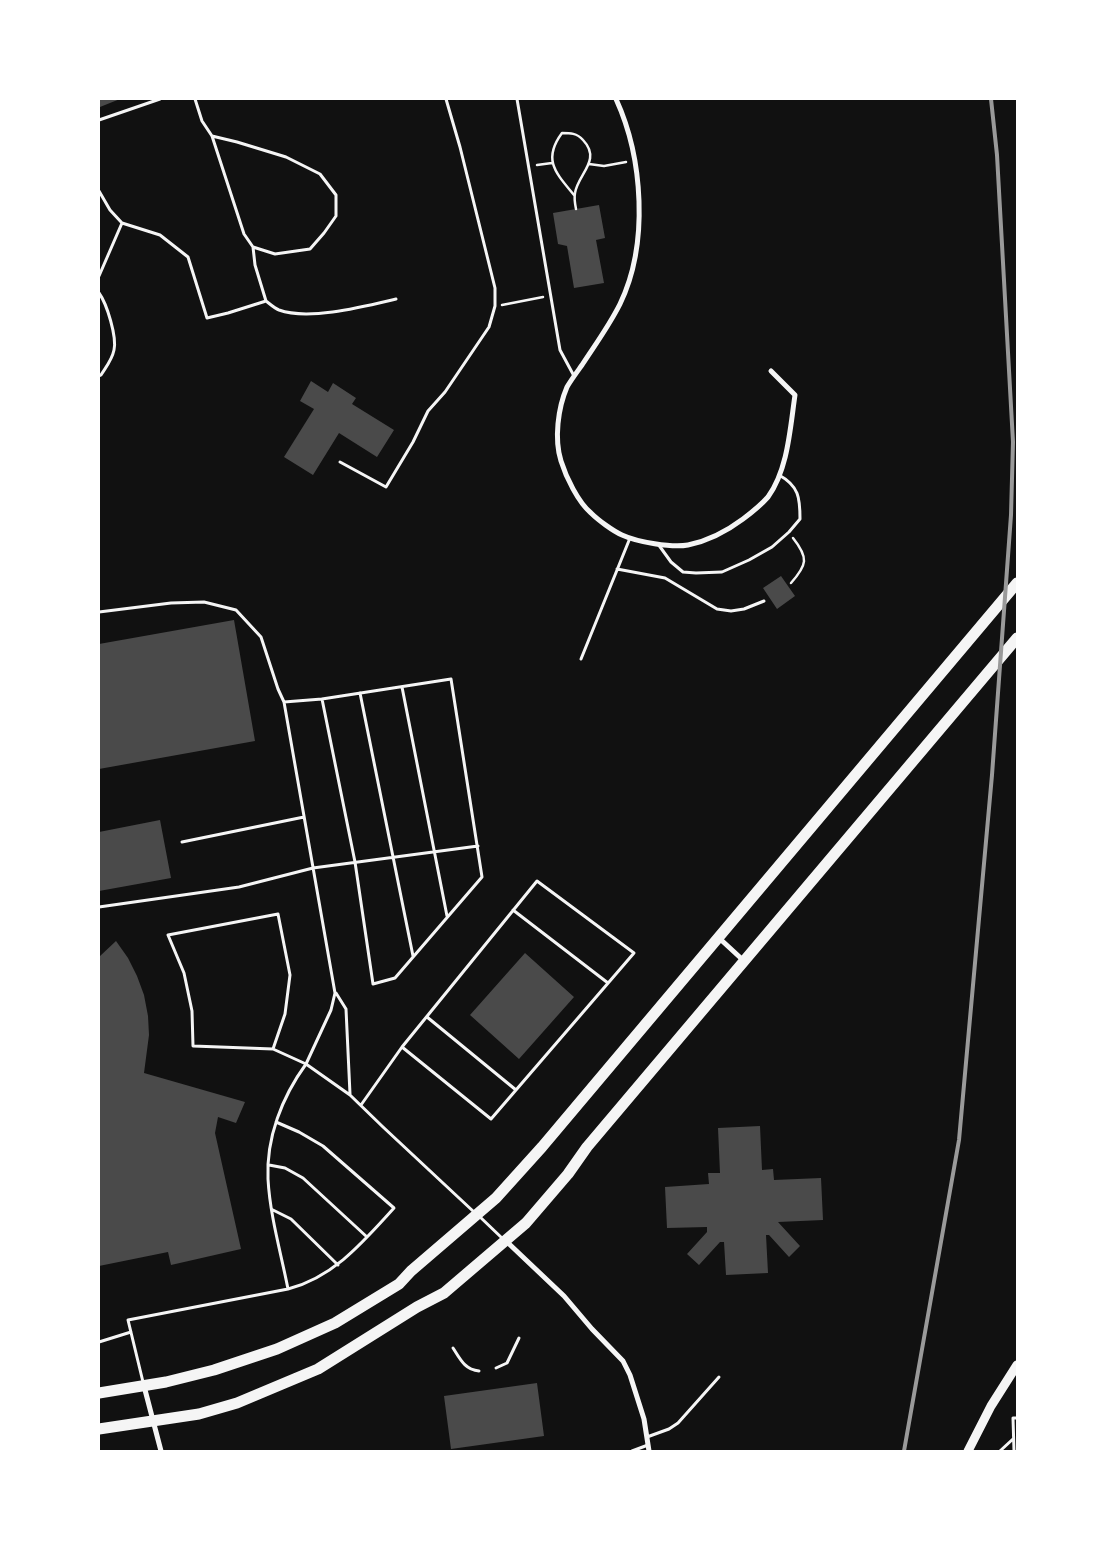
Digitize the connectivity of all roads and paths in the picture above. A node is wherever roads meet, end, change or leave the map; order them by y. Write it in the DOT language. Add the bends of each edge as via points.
graph roads {
  1 [pos="160,99"];
  2 [pos="194,99"];
  3 [pos="446,99"];
  4 [pos="517,99"];
  5 [pos="616,99"];
  6 [pos="99,120"];
  7 [pos="212,136"];
  8 [pos="635,160"];
  9 [pos="552,163"];
  10 [pos="589,164"];
  11 [pos="528,166"];
  12 [pos="99,191"];
  13 [pos="574,195"];
  14 [pos="576,209"];
  15 [pos="122,223"];
  16 [pos="253,247"];
  17 [pos="99,276"];
  18 [pos="99,293"];
  19 [pos="550,296"];
  20 [pos="396,298"];
  21 [pos="266,301"];
  22 [pos="495,306"];
  23 [pos="771,371"];
  24 [pos="99,376"];
  25 [pos="574,377"];
  26 [pos="340,462"];
  27 [pos="780,475"];
  28 [pos="789,532"];
  29 [pos="630,537"];
  30 [pos="657,544"];
  31 [pos="617,568"];
  32 [pos="791,583"];
  33 [pos="1017,583"];
  34 [pos="764,601"];
  35 [pos="99,612"];
  36 [pos="1017,638"];
  37 [pos="581,660"];
  38 [pos="402,686"];
  39 [pos="360,693"];
  40 [pos="322,699"];
  41 [pos="284,702"];
  42 [pos="304,817"];
  43 [pos="182,842"];
  44 [pos="478,846"];
  45 [pos="435,851"];
  46 [pos="394,857"];
  47 [pos="355,862"];
  48 [pos="313,868"];
  49 [pos="99,907"];
  50 [pos="513,910"];
  51 [pos="447,917"];
  52 [pos="718,938"];
  53 [pos="413,956"];
  54 [pos="744,962"];
  55 [pos="608,983"];
  56 [pos="335,993"];
  57 [pos="427,1017"];
  58 [pos="402,1047"];
  59 [pos="273,1049"];
  60 [pos="306,1064"];
  61 [pos="516,1090"];
  62 [pos="350,1095"];
  63 [pos="360,1105"];
  64 [pos="276,1122"];
  65 [pos="268,1165"];
  66 [pos="272,1209"];
  67 [pos="478,1215"];
  68 [pos="368,1237"];
  69 [pos="505,1241"];
  70 [pos="338,1265"];
  71 [pos="288,1289"];
  72 [pos="131,1332"];
  73 [pos="518,1338"];
  74 [pos="99,1342"];
  75 [pos="453,1348"];
  76 [pos="1017,1365"];
  77 [pos="496,1368"];
  78 [pos="479,1370"];
  79 [pos="719,1377"];
  80 [pos="144,1385"];
  81 [pos="99,1393"];
  82 [pos="1017,1418"];
  83 [pos="154,1421"];
  84 [pos="99,1429"];
  85 [pos="647,1437"];
  86 [pos="1014,1438"];
  87 [pos="649,1445"];
  88 [pos="161,1451"];
  89 [pos="632,1451"];
  90 [pos="649,1451"];
  91 [pos="968,1451"];
  92 [pos="1000,1451"];
  93 [pos="1014,1451"];
  1 -- 6 [label="lane"];
  2 -- 7 [label="lane"];
  3 -- 22 [label="lane" via="495,288"];
  4 -- 11 [label="lane"];
  5 -- 8 [label="street"];
  7 -- 16 [label="lane" via="244,234"];
  7 -- 16 [label="lane" via="286,158 320,174 336,195 336,216 310,249 275,254"];
  8 -- 10 [label="path" via="604,166"];
  8 -- 25 [label="street" via="639,233 631,272 611,321"];
  9 -- 10 [label="path" via="556,142 562,133 571,132 586,143"];
  9 -- 11 [label="path"];
  9 -- 13 [label="path" via="555,173"];
  10 -- 13 [label="path"];
  11 -- 19 [label="lane"];
  12 -- 15 [label="lane"];
  13 -- 14 [label="path"];
  15 -- 17 [label="lane"];
  15 -- 21 [label="lane" via="160,235 188,257 207,318"];
  16 -- 21 [label="lane"];
  18 -- 24 [label="lane" via="110,318 115,348"];
  19 -- 22 [label="path"];
  19 -- 25 [label="lane" via="560,350"];
  20 -- 21 [label="lane" via="360,307 310,313 282,311"];
  22 -- 26 [label="lane" via="489,327 450,385 428,411 386,487"];
  23 -- 27 [label="street" via="795,396"];
  25 -- 29 [label="street" via="560,413 558,438 561,460 574,490 590,513"];
  27 -- 28 [label="lane" via="790,481 800,498 800,519"];
  27 -- 30 [label="street" via="768,497 733,527 688,545"];
  28 -- 30 [label="lane" via="772,547 722,572 684,572"];
  28 -- 32 [label="path" via="804,555 803,569"];
  29 -- 30 [label="street"];
  29 -- 31 [label="lane"];
  31 -- 34 [label="lane" via="665,578 717,609 744,610"];
  31 -- 37 [label="lane"];
  33 -- 52 [label="highway"];
  35 -- 41 [label="lane" via="204,602 236,610 261,637"];
  36 -- 54 [label="highway"];
  38 -- 39 [label="lane"];
  38 -- 44 [label="lane" via="451,679"];
  38 -- 45 [label="lane"];
  39 -- 40 [label="lane"];
  39 -- 46 [label="lane"];
  40 -- 41 [label="lane"];
  40 -- 47 [label="lane"];
  41 -- 42 [label="lane"];
  42 -- 43 [label="lane"];
  42 -- 48 [label="lane"];
  44 -- 45 [label="lane"];
  44 -- 51 [label="lane" via="482,877"];
  45 -- 46 [label="lane"];
  45 -- 51 [label="lane"];
  46 -- 47 [label="lane"];
  46 -- 53 [label="lane"];
  47 -- 48 [label="lane"];
  47 -- 53 [label="lane" via="373,984 395,978"];
  48 -- 49 [label="lane" via="239,887"];
  48 -- 56 [label="lane"];
  50 -- 55 [label="lane"];
  50 -- 55 [label="lane" via="537,881 634,953"];
  50 -- 57 [label="lane"];
  51 -- 53 [label="lane"];
  52 -- 54 [label="street"];
  52 -- 67 [label="highway" via="542,1147"];
  54 -- 69 [label="highway" via="586,1147 568,1174 526,1223"];
  55 -- 61 [label="lane"];
  56 -- 60 [label="lane" via="331,1010"];
  56 -- 62 [label="lane" via="346,1009"];
  57 -- 58 [label="lane"];
  57 -- 61 [label="lane"];
  58 -- 61 [label="lane" via="491,1119"];
  58 -- 63 [label="lane"];
  59 -- 59 [label="lane" via="193,1046 192,1011 184,973 168,935 278,914 290,975 285,1014"];
  59 -- 60 [label="lane"];
  60 -- 62 [label="lane"];
  60 -- 64 [label="lane" via="294,1081"];
  62 -- 63 [label="lane"];
  63 -- 67 [label="lane"];
  64 -- 65 [label="lane"];
  64 -- 68 [label="lane" via="323,1146 394,1208"];
  65 -- 66 [label="lane"];
  65 -- 68 [label="lane" via="285,1168 303,1178"];
  66 -- 70 [label="lane" via="291,1219"];
  66 -- 71 [label="lane"];
  67 -- 69 [label="lane"];
  67 -- 80 [label="highway" via="399,1284 335,1323 240,1362 190,1377"];
  68 -- 70 [label="lane"];
  69 -- 83 [label="highway" via="444,1293 318,1369 237,1403 199,1414"];
  69 -- 85 [label="street" via="564,1296 623,1361 644,1419"];
  70 -- 71 [label="lane" via="319,1278"];
  71 -- 72 [label="lane" via="128,1320"];
  72 -- 74 [label="lane"];
  72 -- 80 [label="lane"];
  73 -- 77 [label="lane" via="507,1363"];
  75 -- 78 [label="lane" via="464,1365"];
  76 -- 91 [label="street"];
  79 -- 85 [label="lane" via="678,1423"];
  80 -- 81 [label="highway"];
  80 -- 83 [label="street"];
  82 -- 86 [label="lane" via="1013,1418"];
  83 -- 84 [label="highway"];
  83 -- 88 [label="street"];
  85 -- 87 [label="street"];
  86 -- 92 [label="lane"];
  86 -- 93 [label="lane"];
  87 -- 89 [label="lane"];
  87 -- 90 [label="street"];
}
